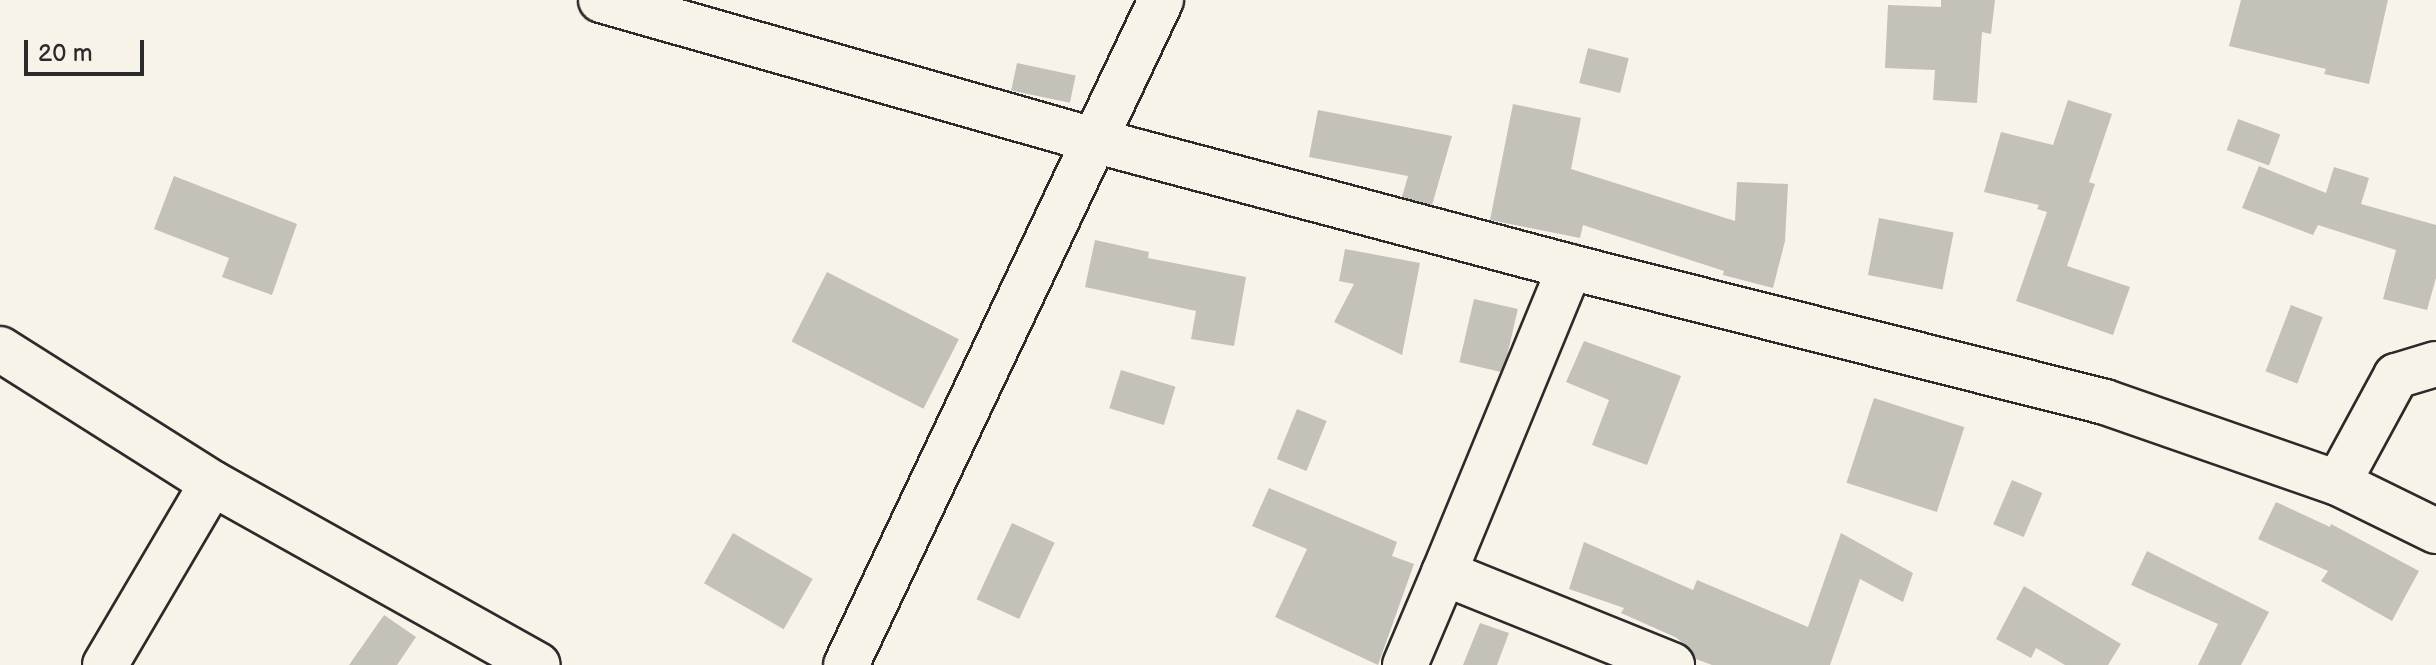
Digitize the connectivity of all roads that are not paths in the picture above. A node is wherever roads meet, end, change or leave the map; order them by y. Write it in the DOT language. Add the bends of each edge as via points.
graph roads {
  1 [pos="601,0"];
  2 [pos="1161,0"];
  3 [pos="1093,140"];
  4 [pos="1570,267"];
  5 [pos="0,349"];
  6 [pos="2436,364"];
  7 [pos="212,483"];
  8 [pos="2338,483"];
  9 [pos="2436,531"];
  10 [pos="1444,573"];
  11 [pos="105,665"];
  12 [pos="538,665"];
  13 [pos="846,665"];
  14 [pos="1405,665"];
  15 [pos="1672,665"];
  1 -- 3 [label="street"];
  2 -- 3 [label="street"];
  3 -- 4 [label="street"];
  3 -- 13 [label="street"];
  4 -- 8 [label="street" via="2105,402"];
  4 -- 10 [label="street"];
  5 -- 7 [label="street"];
  6 -- 8 [label="street" via="2396,376"];
  7 -- 11 [label="street"];
  7 -- 12 [label="street"];
  8 -- 9 [label="street"];
  10 -- 14 [label="street"];
  10 -- 15 [label="street"];
}
